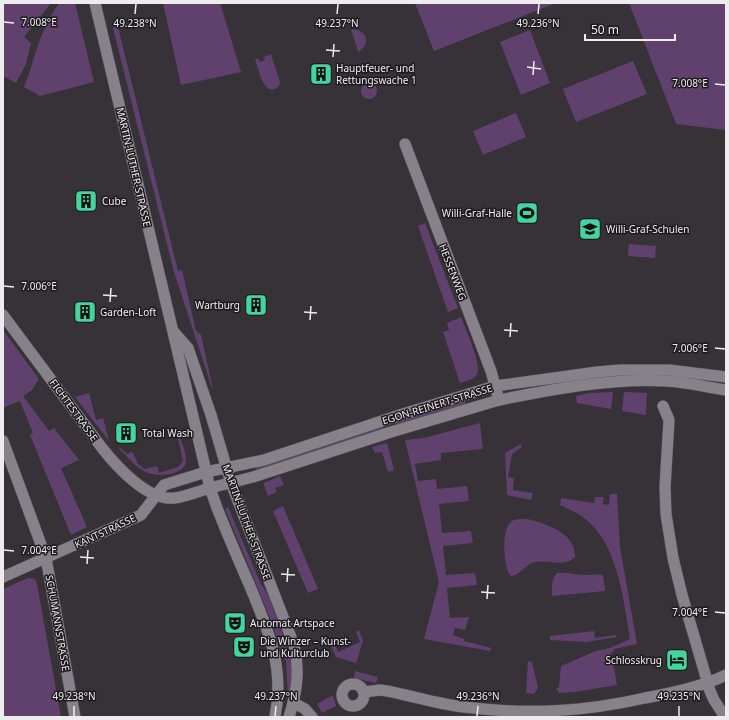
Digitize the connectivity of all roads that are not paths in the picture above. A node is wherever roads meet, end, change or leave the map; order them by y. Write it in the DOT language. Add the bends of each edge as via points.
graph roads {
  1 [pos="95,3"];
  2 [pos="405,144"];
  3 [pos="3,315"];
  4 [pos="173,332"];
  5 [pos="726,377"];
  6 [pos="495,386"];
  7 [pos="726,390"];
  8 [pos="499,400"];
  9 [pos="663,406"];
  10 [pos="3,441"];
  11 [pos="226,468"];
  12 [pos="206,472"];
  13 [pos="231,483"];
  14 [pos="210,488"];
  15 [pos="156,495"];
  16 [pos="46,558"];
  17 [pos="3,577"];
  18 [pos="726,675"];
  19 [pos="708,682"];
  20 [pos="364,692"];
  21 [pos="294,704"];
  22 [pos="574,714"];
  23 [pos="74,717"];
  24 [pos="275,717"];
  25 [pos="290,717"];
  26 [pos="312,717"];
  27 [pos="725,717"];
  1 -- 4 [label="main road, MARTIN-LUTHER-STRASSE"];
  2 -- 6 [label="main road, HESSENWEG"];
  3 -- 15 [label="main road, FICHTESTRASSE" via="112,461"];
  4 -- 11 [label="main road, MARTIN-LUTHER-STRASSE" via="188,348"];
  4 -- 12 [label="main road, MARTIN-LUTHER-STRASSE"];
  5 -- 6 [label="main road, EGON-REINERT-STRASSE" via="669,370 620,370"];
  6 -- 8 [label="main road, HESSENWEG"];
  6 -- 11 [label="main road, EGON-REINERT-STRASSE" via="264,460"];
  7 -- 8 [label="main road, EGON-REINERT-STRASSE" via="666,381 624,382 590,384"];
  8 -- 13 [label="main road, EGON-REINERT-STRASSE"];
  9 -- 19 [label="main road" via="669,420 665,487 666,514 673,558"];
  10 -- 16 [label="main road, SCHUMANNSTRASSE"];
  11 -- 12 [label="main road"];
  11 -- 13 [label="main road, MARTIN-LUTHER-STRASSE"];
  12 -- 14 [label="main road, MARTIN-LUTHER-STRASSE"];
  12 -- 15 [label="main road" via="164,485"];
  13 -- 14 [label="main road, FICHTESTRASSE"];
  13 -- 21 [label="main road, MARTIN-LUTHER-STRASSE" via="294,645 298,675"];
  14 -- 15 [label="main road, FICHTESTRASSE" via="175,498"];
  14 -- 24 [label="main road, MARTIN-LUTHER-STRASSE" via="273,646 278,679"];
  15 -- 16 [label="main road, KANTSTRASSE" via="141,515"];
  16 -- 17 [label="main road, KANTSTRASSE"];
  16 -- 23 [label="main road, SCHUMANNSTRASSE"];
  18 -- 19 [label="main road"];
  19 -- 22 [label="main road"];
  19 -- 27 [label="main road" via="714,700"];
  20 -- 22 [label="main road" via="380,690 444,704 486,709"];
  21 -- 25 [label="main road, MARTIN-LUTHER-STRASSE"];
  21 -- 26 [label="main road" via="304,708"];
}
